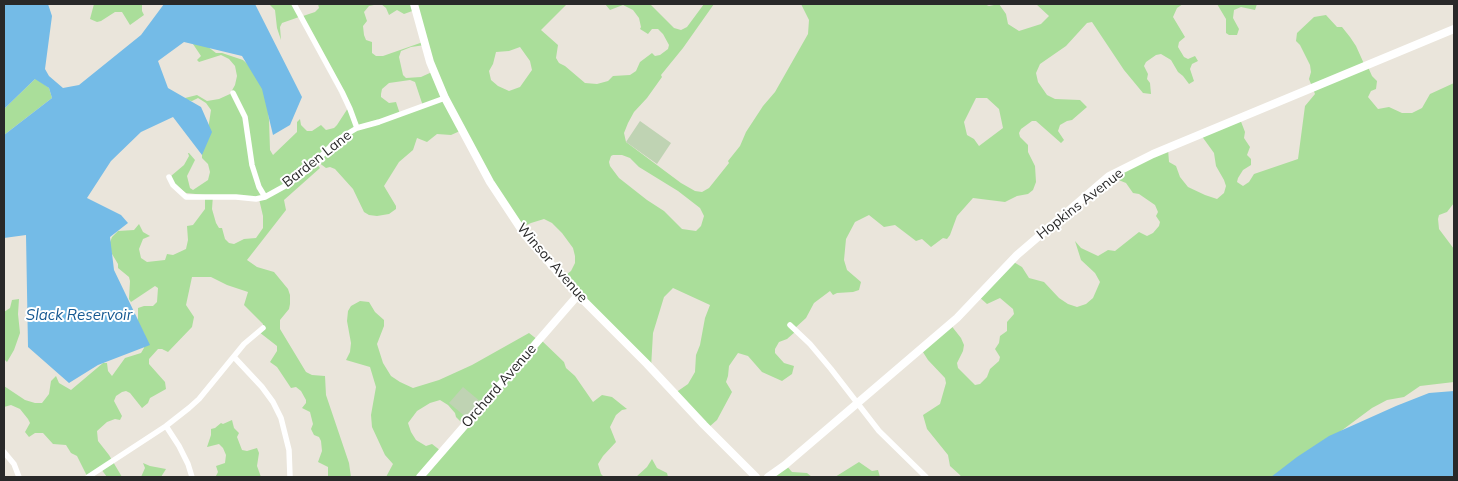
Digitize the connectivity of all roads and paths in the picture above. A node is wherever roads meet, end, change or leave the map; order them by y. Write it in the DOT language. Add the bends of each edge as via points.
graph roads {
  1 [pos="294,4"];
  2 [pos="414,4"];
  3 [pos="1454,29"];
  4 [pos="233,93"];
  5 [pos="445,98"];
  6 [pos="357,128"];
  7 [pos="169,178"];
  8 [pos="265,197"];
  9 [pos="578,295"];
  10 [pos="790,325"];
  11 [pos="263,328"];
  12 [pos="234,357"];
  13 [pos="857,403"];
  14 [pos="166,426"];
  15 [pos="4,452"];
  16 [pos="19,477"];
  17 [pos="88,477"];
  18 [pos="192,477"];
  19 [pos="290,477"];
  20 [pos="420,477"];
  21 [pos="756,477"];
  22 [pos="768,477"];
  23 [pos="926,477"];
  1 -- 6 [label="street"];
  2 -- 5 [label="street, Winsor Avenue" via="430,62"];
  3 -- 13 [label="street, Hopkins Avenue" via="1136,161 1109,176 1017,255 957,318"];
  4 -- 8 [label="street" via="245,117 252,165"];
  5 -- 6 [label="street, Barden Lane"];
  5 -- 9 [label="street, Winsor Avenue" via="509,212"];
  6 -- 8 [label="street, Barden Lane" via="337,140 304,173"];
  7 -- 8 [label="street, Barden Lane" via="186,197"];
  9 -- 20 [label="street, Orchard Avenue"];
  9 -- 21 [label="street, Winsor Avenue"];
  10 -- 13 [label="street" via="810,344"];
  11 -- 12 [label="street"];
  12 -- 14 [label="street" via="199,399"];
  12 -- 19 [label="street" via="262,387 281,418 290,450"];
  13 -- 22 [label="street, Hopkins Avenue"];
  13 -- 23 [label="street" via="879,431"];
  14 -- 17 [label="street"];
  14 -- 18 [label="street"];
  15 -- 16 [label="street"];
}
